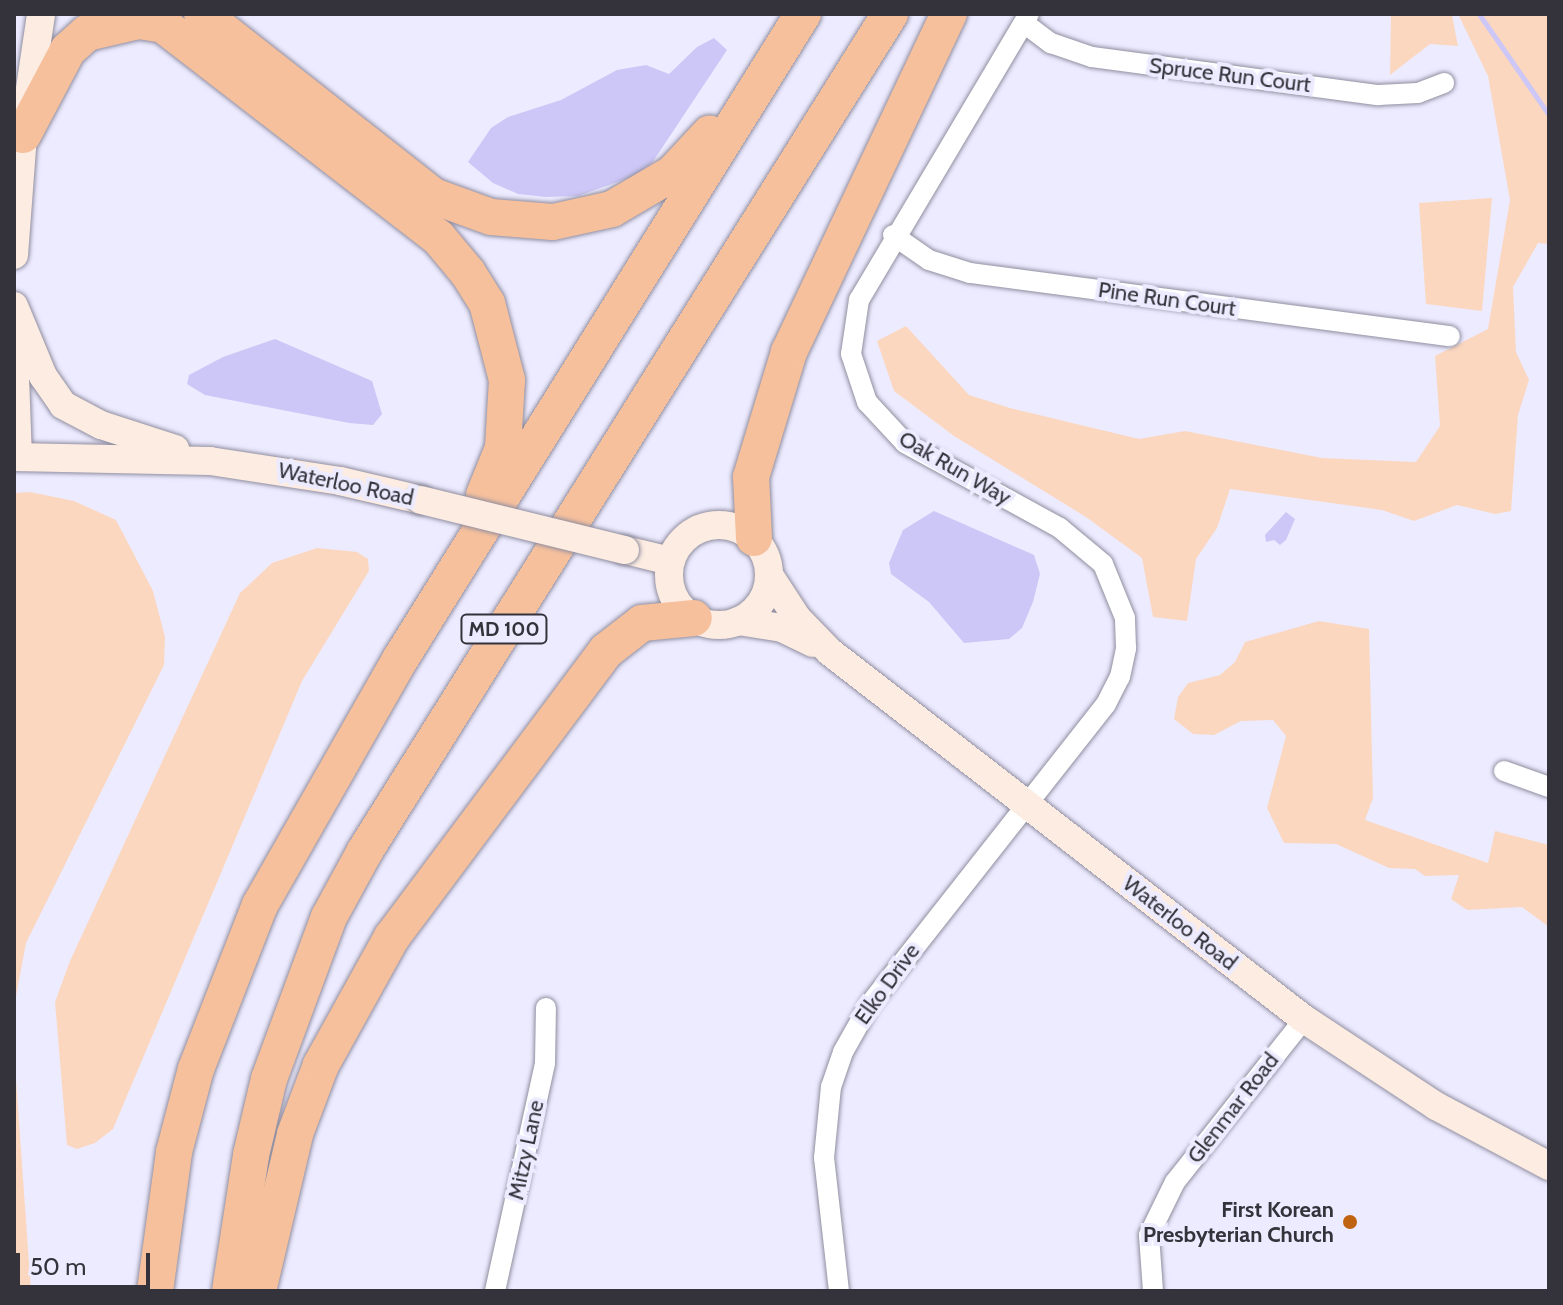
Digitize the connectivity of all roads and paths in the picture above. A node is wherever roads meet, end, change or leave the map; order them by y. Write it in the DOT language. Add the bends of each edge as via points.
graph roads {
  1 [pos="41,14"];
  2 [pos="202,14"];
  3 [pos="802,14"];
  4 [pos="890,14"];
  5 [pos="949,14"];
  6 [pos="1026,18"];
  7 [pos="156,20"];
  8 [pos="1444,83"];
  9 [pos="23,135"];
  10 [pos="16,204"];
  11 [pos="893,235"];
  12 [pos="14,255"];
  13 [pos="14,306"];
  14 [pos="1450,336"];
  15 [pos="14,349"];
  16 [pos="16,457"];
  17 [pos="210,461"];
  18 [pos="754,538"];
  19 [pos="670,561"];
  20 [pos="769,575"];
  21 [pos="694,618"];
  22 [pos="738,621"];
  23 [pos="830,652"];
  24 [pos="401,658"];
  25 [pos="1504,771"];
  26 [pos="1549,787"];
  27 [pos="1028,806"];
  28 [pos="546,1008"];
  29 [pos="1304,1019"];
  30 [pos="1549,1166"];
  31 [pos="155,1291"];
  32 [pos="230,1291"];
  33 [pos="258,1291"];
  34 [pos="495,1291"];
  35 [pos="839,1291"];
  36 [pos="1153,1291"];
  1 -- 9 [label="main road"];
  2 -- 3 [label="highway" via="433,196 491,217 553,222 612,209 673,173 697,150"];
  3 -- 24 [label="highway, MD 100"];
  4 -- 32 [label="highway, MD 100" via="329,917 269,1079"];
  5 -- 18 [label="highway" via="789,352 751,477"];
  6 -- 8 [label="street, Spruce Run Court" via="1070,52 1092,57 1378,95 1418,93"];
  6 -- 11 [label="street, Oak Run Way"];
  7 -- 9 [label="highway" via="87,33 68,50"];
  7 -- 24 [label="highway" via="438,237 487,303 507,380 503,448 493,478"];
  9 -- 10 [label="main road"];
  10 -- 12 [label="main road"];
  11 -- 14 [label="street, Pine Run Court" via="929,260 970,273"];
  11 -- 27 [label="street, Oak Run Way" via="851,327 856,378 867,402 905,443 1087,548 1103,564 1125,618 1120,677"];
  13 -- 17 [label="main road" via="43,376 63,405 101,425"];
  15 -- 16 [label="main road"];
  16 -- 17 [label="main road, Waterloo Road"];
  17 -- 19 [label="main road, Waterloo Road, bridge" via="314,476"];
  18 -- 19 [label="main road" via="727,525 706,526 686,537"];
  18 -- 20 [label="main road"];
  19 -- 21 [label="main road" via="672,593"];
  20 -- 22 [label="main road" via="761,604"];
  20 -- 23 [label="main road, Waterloo Road" via="797,618"];
  21 -- 22 [label="main road" via="710,624"];
  21 -- 33 [label="highway" via="642,623 606,651 392,937 321,1065 295,1134"];
  22 -- 23 [label="main road, Waterloo Road" via="782,628"];
  23 -- 27 [label="main road, Waterloo Road"];
  24 -- 31 [label="highway, MD 100" via="266,892 223,989 174,1152"];
  25 -- 26 [label="street"];
  27 -- 29 [label="main road, Waterloo Road"];
  27 -- 35 [label="street, Elko Drive" via="870,1004 843,1052 831,1087 824,1158"];
  28 -- 34 [label="street, Mitzy Lane" via="545,1063"];
  29 -- 30 [label="main road, Waterloo Road" via="1436,1106"];
  29 -- 36 [label="street, Glenmar Road" via="1175,1182 1149,1235"];
}
